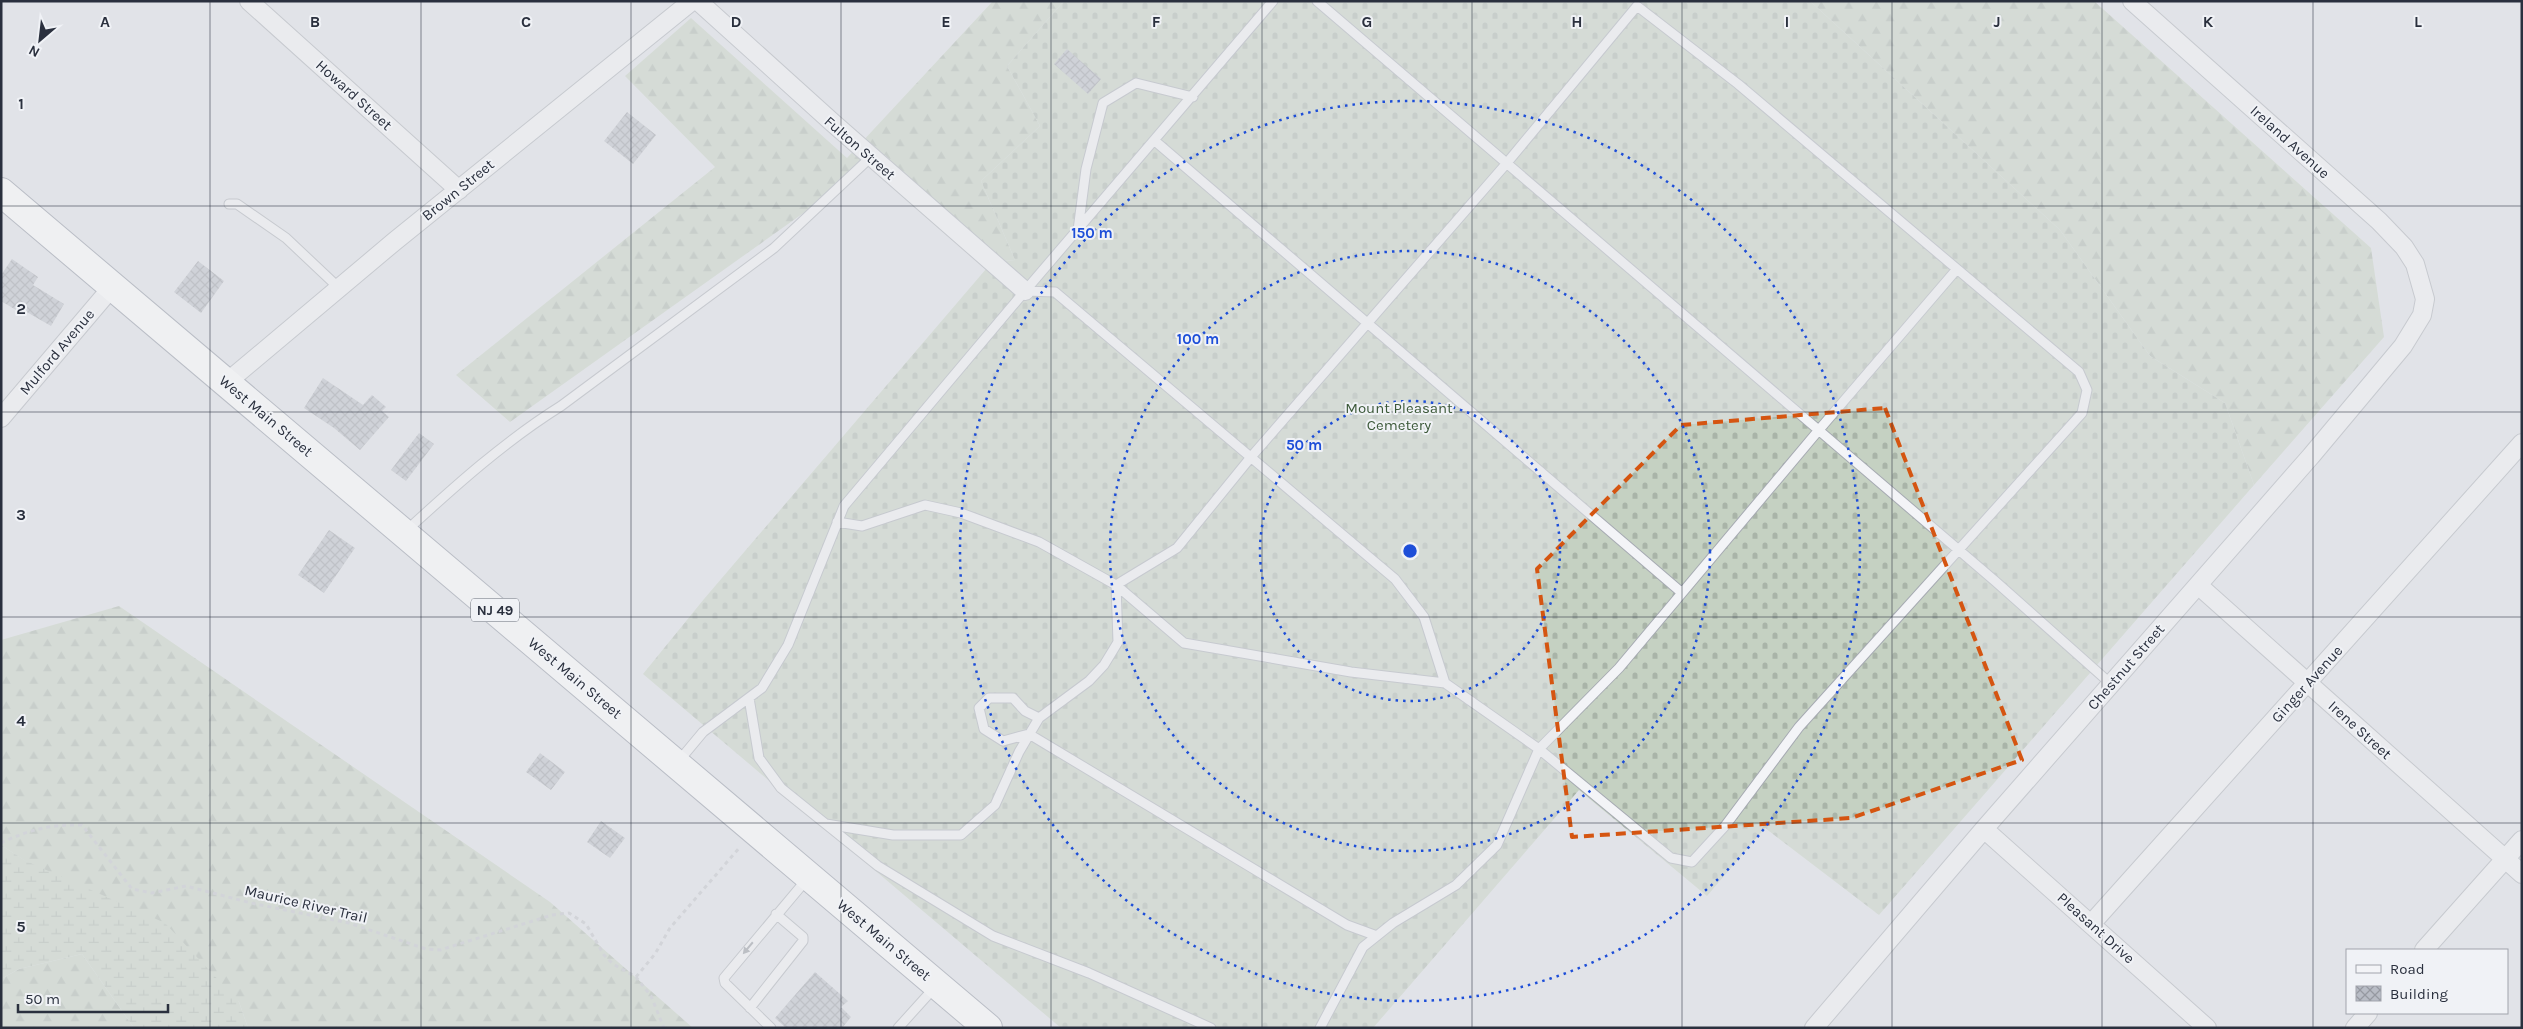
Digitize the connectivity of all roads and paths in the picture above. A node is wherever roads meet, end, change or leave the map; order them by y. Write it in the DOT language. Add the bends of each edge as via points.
graph roads {
  1 [pos="249,1"];
  2 [pos="692,1"];
  3 [pos="698,1"];
  4 [pos="1273,1"];
  5 [pos="1317,1"];
  6 [pos="2132,1"];
  7 [pos="1193,97"];
  8 [pos="1155,141"];
  9 [pos="871,157"];
  10 [pos="1506,164"];
  11 [pos="459,190"];
  12 [pos="1,192"];
  13 [pos="229,204"];
  14 [pos="1078,230"];
  15 [pos="1957,269"];
  16 [pos="113,286"];
  17 [pos="339,288"];
  18 [pos="1025,291"];
  19 [pos="2425,299"];
  20 [pos="1365,323"];
  21 [pos="226,382"];
  22 [pos="1,418"];
  23 [pos="1818,431"];
  24 [pos="2522,443"];
  25 [pos="1251,457"];
  26 [pos="837,522"];
  27 [pos="404,534"];
  28 [pos="1959,550"];
  29 [pos="1116,585"];
  30 [pos="2198,585"];
  31 [pos="1681,592"];
  32 [pos="1445,683"];
  33 [pos="2308,683"];
  34 [pos="2111,684"];
  35 [pos="749,698"];
  36 [pos="1040,718"];
  37 [pos="1029,734"];
  38 [pos="1539,749"];
  39 [pos="676,764"];
  40 [pos="824,824"];
  41 [pos="1984,829"];
  42 [pos="754,830"];
  43 [pos="2522,840"];
  44 [pos="1,843"];
  45 [pos="2505,859"];
  46 [pos="2522,874"];
  47 [pos="809,877"];
  48 [pos="776,914"];
  49 [pos="2091,924"];
  50 [pos="1377,936"];
  51 [pos="2425,949"];
  52 [pos="636,977"];
  53 [pos="938,985"];
  54 [pos="750,1008"];
  55 [pos="2367,1014"];
  56 [pos="664,1028"];
  57 [pos="771,1028"];
  58 [pos="898,1028"];
  59 [pos="988,1028"];
  60 [pos="1211,1028"];
  61 [pos="1320,1028"];
  62 [pos="1814,1028"];
  63 [pos="2207,1028"];
  64 [pos="2355,1028"];
  1 -- 11 [label="street, Howard Street"];
  2 -- 11 [label="street, Brown Street"];
  3 -- 9 [label="street, Fulton Street"];
  4 -- 7 [label="lane"];
  5 -- 10 [label="lane"];
  6 -- 19 [label="street, Ireland Avenue" via="2379,221 2415,264"];
  7 -- 8 [label="lane"];
  7 -- 14 [label="lane" via="1136,84 1103,103 1086,169"];
  8 -- 14 [label="lane"];
  8 -- 20 [label="lane"];
  9 -- 18 [label="street, Fulton Street"];
  9 -- 27 [label="lane" via="774,248 528,427"];
  10 -- 15 [label="lane" via="1637,6 1738,84"];
  10 -- 20 [label="lane"];
  10 -- 23 [label="lane"];
  11 -- 17 [label="street, Brown Street"];
  12 -- 16 [label="highway, West Main Street / NJ 49"];
  13 -- 17 [label="lane" via="237,204 286,238"];
  14 -- 18 [label="lane"];
  15 -- 23 [label="lane"];
  15 -- 28 [label="lane" via="2079,372 2087,390 2082,413"];
  16 -- 21 [label="highway, West Main Street / NJ 49"];
  16 -- 22 [label="street, Mulford Avenue"];
  17 -- 21 [label="street, Brown Street"];
  18 -- 25 [label="lane" via="1054,292"];
  18 -- 26 [label="lane" via="850,498"];
  19 -- 30 [label="street, Chestnut Street" via="2422,316 2402,346"];
  20 -- 25 [label="lane"];
  20 -- 31 [label="lane"];
  21 -- 27 [label="highway, West Main Street / NJ 49"];
  23 -- 28 [label="lane"];
  23 -- 31 [label="lane"];
  24 -- 33 [label="street, Ginger Avenue"];
  25 -- 29 [label="lane" via="1177,548"];
  25 -- 32 [label="lane" via="1395,579 1424,617"];
  26 -- 29 [label="lane" via="862,526 925,505 961,513 1039,542"];
  26 -- 35 [label="lane" via="788,645 762,688"];
  27 -- 39 [label="highway, West Main Street / NJ 49"];
  28 -- 34 [label="lane"];
  28 -- 38 [label="lane" via="1799,727 1725,826 1692,862 1671,858"];
  29 -- 32 [label="lane" via="1184,643 1351,672"];
  29 -- 36 [label="lane" via="1118,642 1089,681"];
  30 -- 33 [label="street, Irene Street"];
  30 -- 34 [label="street, Chestnut Street"];
  31 -- 38 [label="lane" via="1619,668"];
  32 -- 38 [label="lane"];
  33 -- 45 [label="street, Irene Street"];
  33 -- 49 [label="street, Ginger Avenue"];
  34 -- 41 [label="street, Chestnut Street"];
  35 -- 39 [label="lane" via="703,732"];
  35 -- 40 [label="lane" via="759,758 781,788"];
  36 -- 37 [label="lane"];
  36 -- 37 [label="lane" via="1025,711 1013,698 989,698 979,708 984,729 1003,740"];
  37 -- 40 [label="lane" via="995,804 962,836 893,835"];
  37 -- 50 [label="lane" via="1347,925"];
  38 -- 50 [label="lane" via="1497,845 1456,885 1393,922"];
  39 -- 42 [label="highway, West Main Street / NJ 49"];
  40 -- 60 [label="lane" via="878,866 993,936 1089,973"];
  41 -- 49 [label="street, Pleasant Drive"];
  41 -- 62 [label="street, Chestnut Street"];
  42 -- 47 [label="highway, West Main Street / NJ 49"];
  42 -- 52 [label="path" via="670,928"];
  43 -- 45 [label="street"];
  44 -- 52 [label="path, Maurice River Trail" via="22,833 56,824 82,825 132,889 152,893 186,886 349,923 426,950 440,950 552,915 569,913 586,924 613,964"];
  45 -- 46 [label="street, Irene Street"];
  45 -- 51 [label="street"];
  47 -- 48 [label="lane"];
  47 -- 53 [label="highway, West Main Street / NJ 49"];
  48 -- 54 [label="lane, one-way" via="726,974 725,983"];
  48 -- 54 [label="lane" via="803,936 803,941"];
  49 -- 63 [label="street, Pleasant Drive"];
  50 -- 61 [label="lane" via="1363,947"];
  52 -- 56 [label="path, Maurice River Trail" via="651,996"];
  53 -- 58 [label="lane"];
  53 -- 59 [label="highway, West Main Street / NJ 49"];
  54 -- 57 [label="lane"];
  55 -- 64 [label="street"];
}
